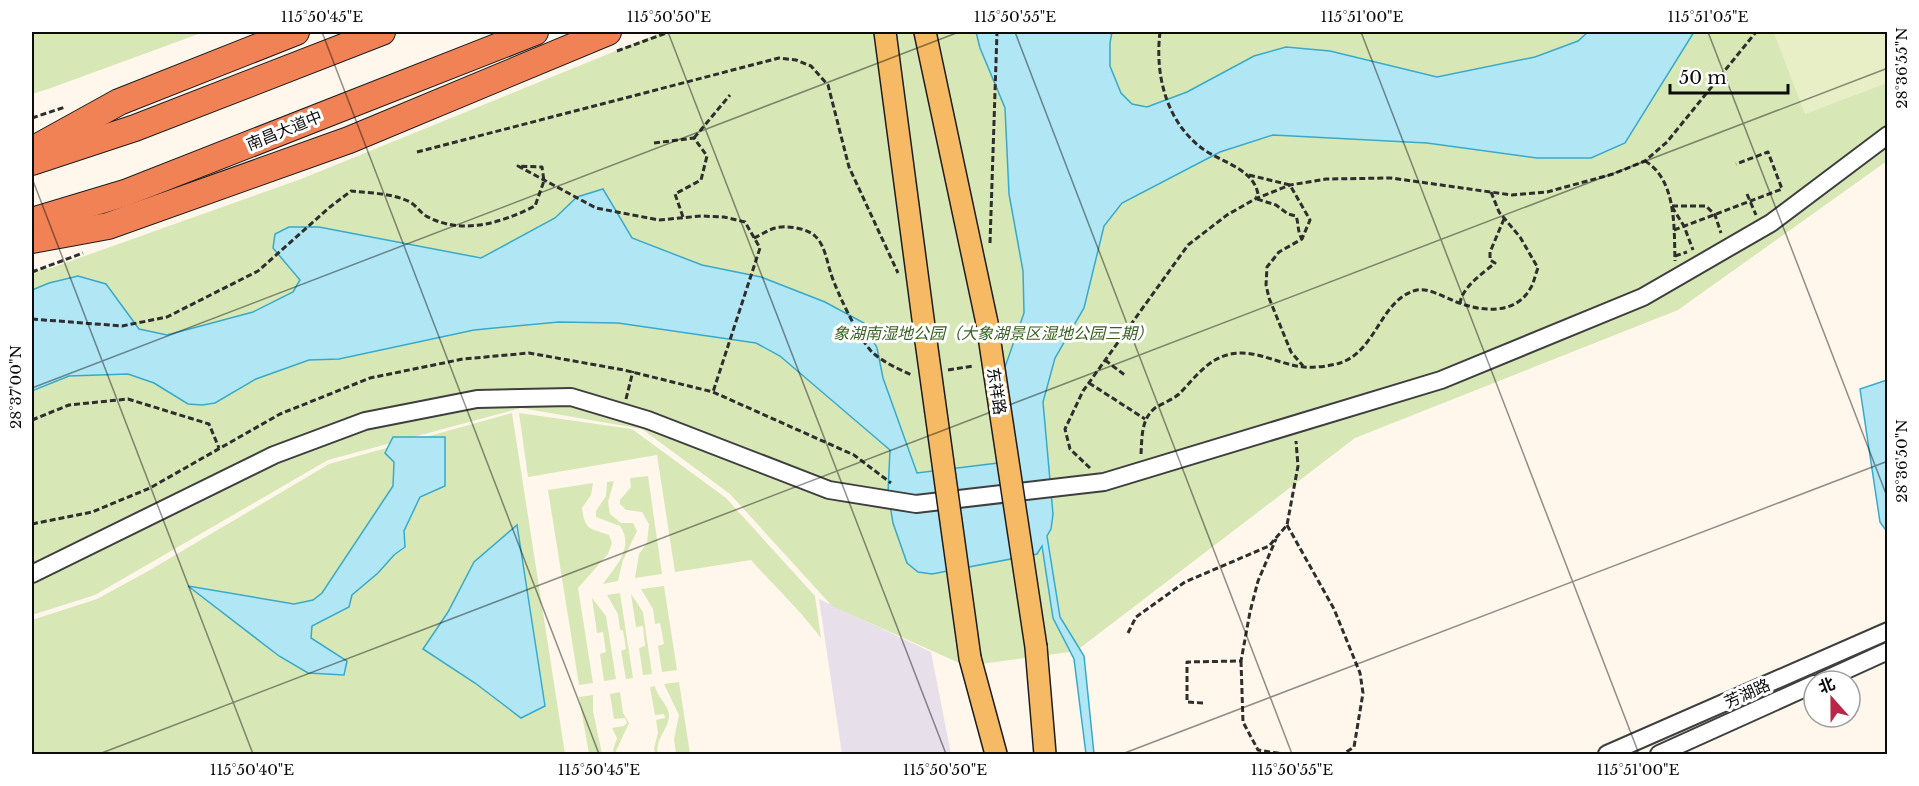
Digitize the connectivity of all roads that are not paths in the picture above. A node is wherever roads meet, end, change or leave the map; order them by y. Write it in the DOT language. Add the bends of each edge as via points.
graph roads {
  1 [pos="296,32"];
  2 [pos="382,32"];
  3 [pos="535,32"];
  4 [pos="608,32"];
  5 [pos="873,32"];
  6 [pos="885,32"];
  7 [pos="926,34"];
  8 [pos="888,53"];
  9 [pos="1887,135"];
  10 [pos="32,150"];
  11 [pos="32,162"];
  12 [pos="32,221"];
  13 [pos="32,240"];
  14 [pos="32,574"];
  15 [pos="1887,631"];
  16 [pos="1887,651"];
  17 [pos="1848,669"];
  18 [pos="1802,689"];
  19 [pos="996,754"];
  20 [pos="1045,754"];
  21 [pos="1607,754"];
  22 [pos="1659,754"];
  1 -- 10 [label="highway" via="119,102"];
  2 -- 11 [label="highway" via="135,128"];
  3 -- 12 [label="highway, 南昌大道中" via="125,193"];
  4 -- 13 [label="highway" via="350,140 108,226"];
  5 -- 8 [label="main road"];
  6 -- 8 [label="main road"];
  7 -- 20 [label="main road, 东祥路, bridge" via="987,323 1036,647"];
  8 -- 19 [label="main road, bridge" via="970,658"];
  9 -- 14 [label="street" via="1761,229 1642,297 1441,380 1104,482 916,504 829,490 648,420 571,397 477,399 365,421 274,455"];
  15 -- 21 [label="street, 芳湖路"];
  16 -- 17 [label="street"];
  18 -- 22 [label="street, 芳湖路"];
}
